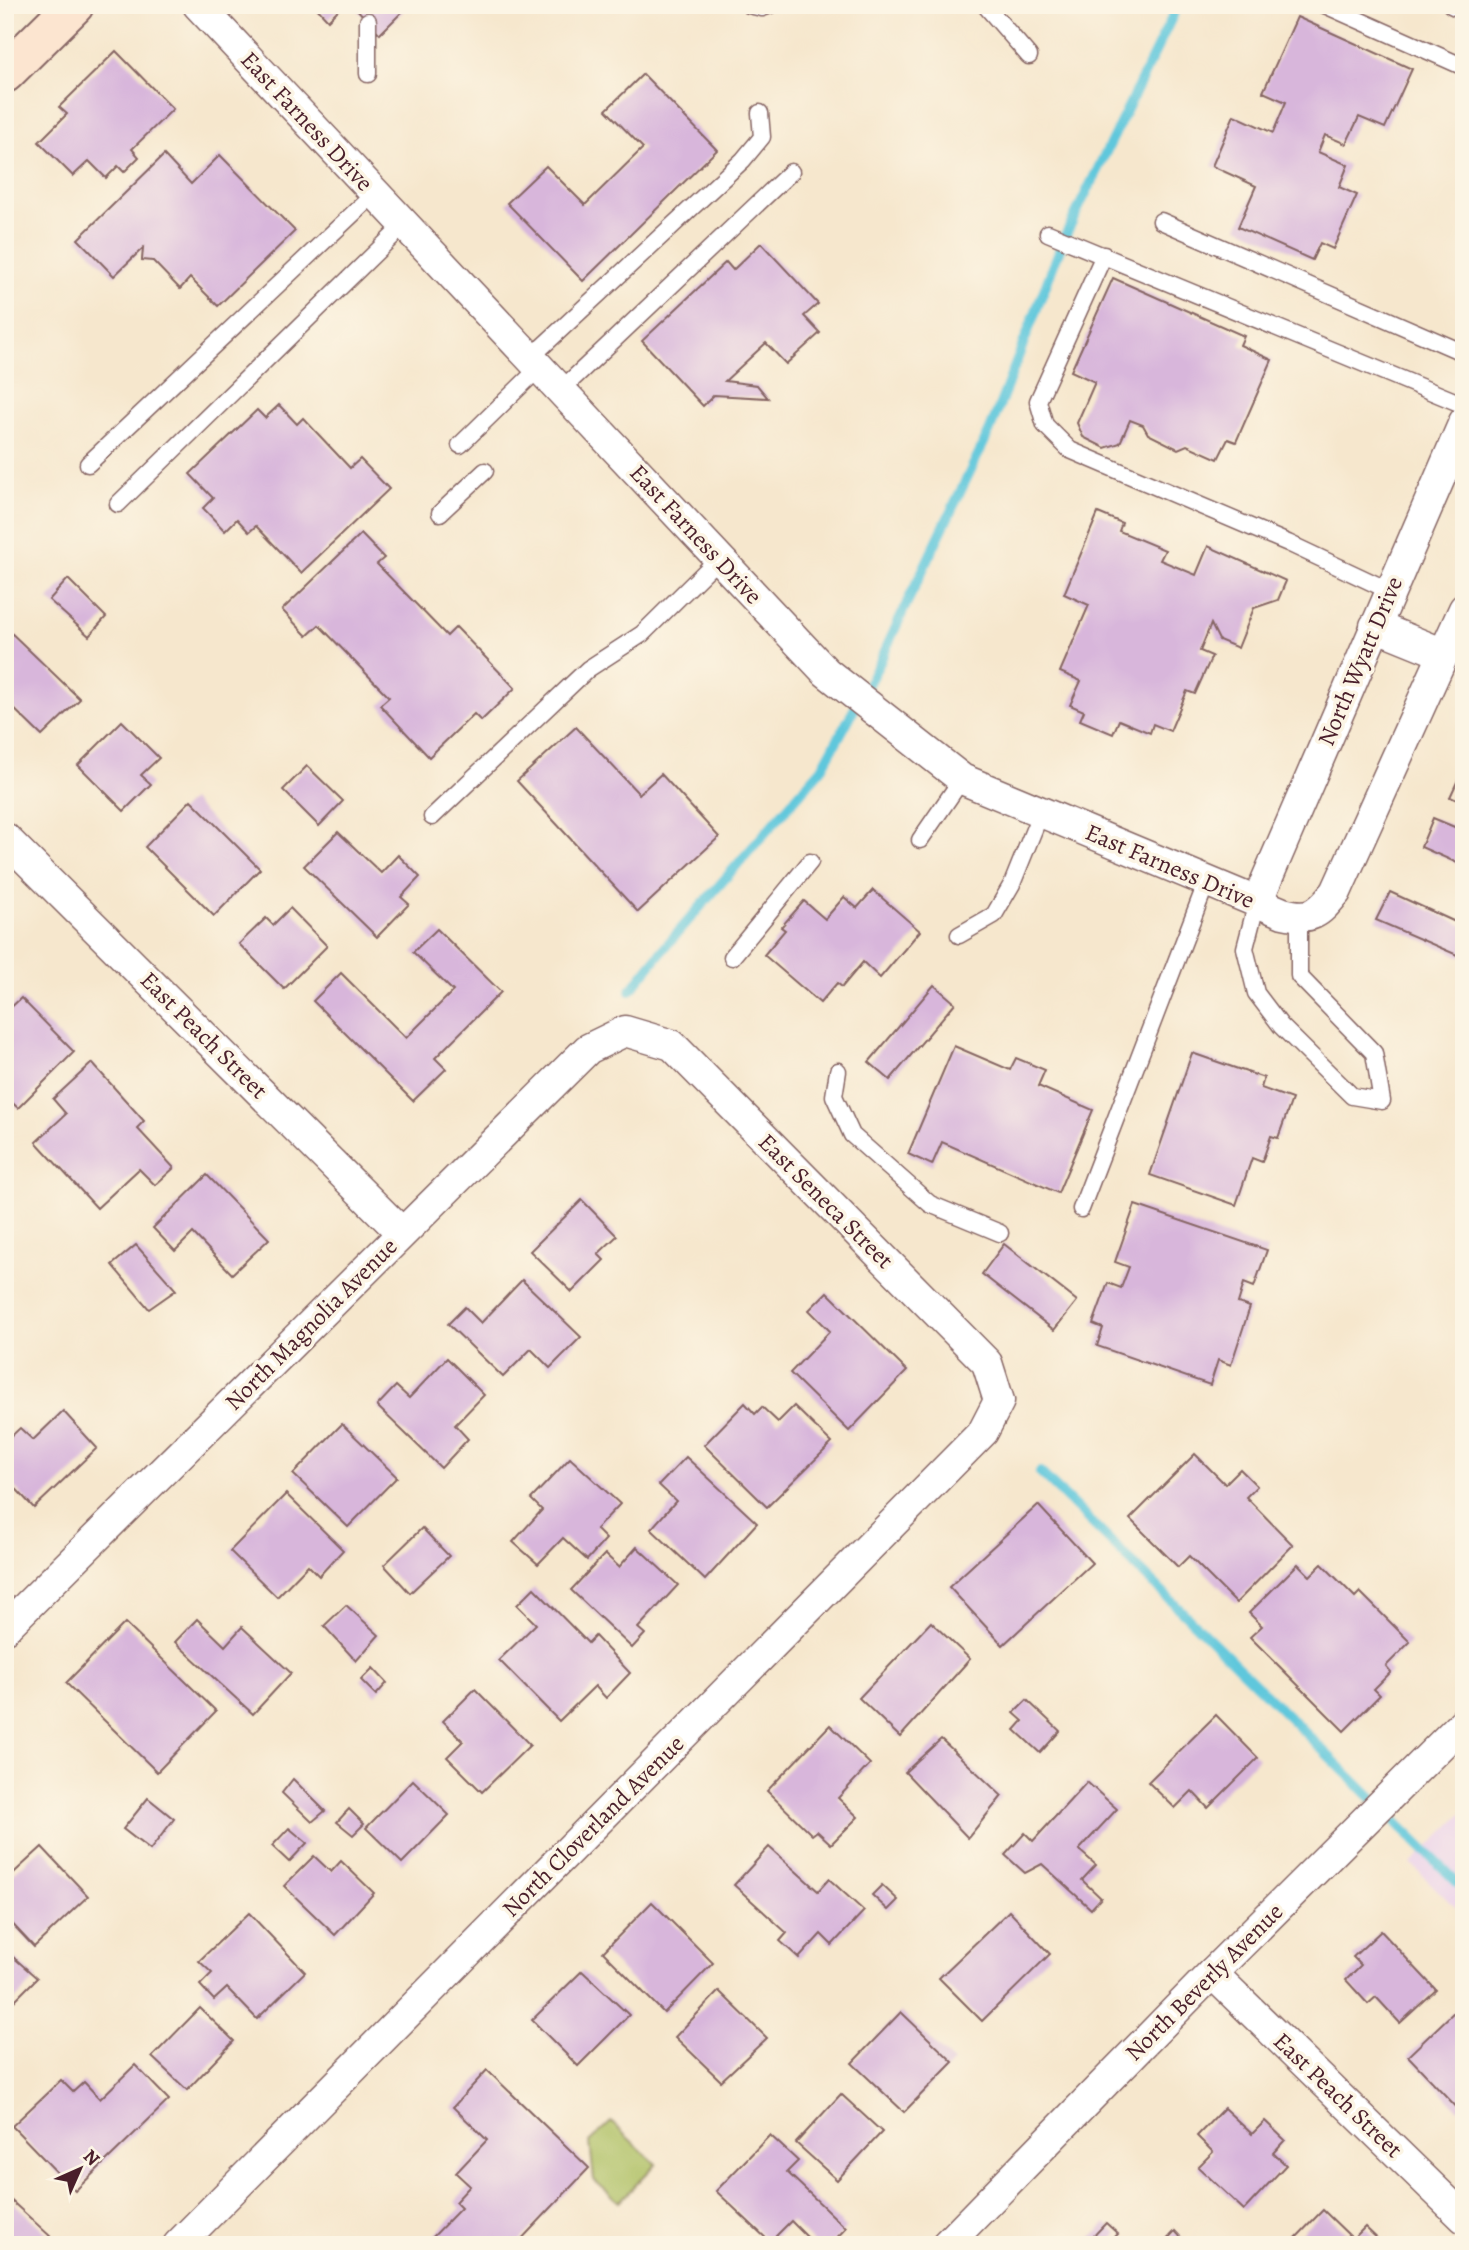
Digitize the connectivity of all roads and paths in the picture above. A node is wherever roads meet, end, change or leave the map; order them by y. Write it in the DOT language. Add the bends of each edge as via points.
graph roads {
  1 [pos="74,5"];
  2 [pos="198,5"];
  3 [pos="749,5"];
  4 [pos="770,5"];
  5 [pos="985,5"];
  6 [pos="1325,5"];
  7 [pos="1451,5"];
  8 [pos="1464,11"];
  9 [pos="368,21"];
  10 [pos="1029,56"];
  11 [pos="1464,67"];
  12 [pos="5,73"];
  13 [pos="368,75"];
  14 [pos="760,113"];
  15 [pos="790,172"];
  16 [pos="375,193"];
  17 [pos="1161,221"];
  18 [pos="405,224"];
  19 [pos="1048,233"];
  20 [pos="1104,255"];
  21 [pos="1464,353"];
  22 [pos="535,363"];
  23 [pos="561,390"];
  24 [pos="1464,405"];
  25 [pos="1464,422"];
  26 [pos="460,445"];
  27 [pos="88,464"];
  28 [pos="485,471"];
  29 [pos="118,504"];
  30 [pos="440,513"];
  31 [pos="719,558"];
  32 [pos="1390,591"];
  33 [pos="1464,609"];
  34 [pos="1375,626"];
  35 [pos="1444,654"];
  36 [pos="962,779"];
  37 [pos="1041,812"];
  38 [pos="432,817"];
  39 [pos="5,838"];
  40 [pos="920,840"];
  41 [pos="810,862"];
  42 [pos="1208,881"];
  43 [pos="1257,902"];
  44 [pos="1299,917"];
  45 [pos="959,935"];
  46 [pos="732,957"];
  47 [pos="625,1031"];
  48 [pos="838,1071"];
  49 [pos="1081,1209"];
  50 [pos="402,1233"];
  51 [pos="1000,1233"];
  52 [pos="999,1401"];
  53 [pos="7,1622"];
  54 [pos="1464,1722"];
  55 [pos="1212,1973"];
  56 [pos="1464,2218"];
  57 [pos="178,2245"];
  58 [pos="946,2245"];
  1 -- 12 [label="street"];
  2 -- 16 [label="street, East Farness Drive"];
  3 -- 4 [label="lane"];
  5 -- 10 [label="lane"];
  6 -- 11 [label="lane"];
  7 -- 8 [label="lane"];
  9 -- 13 [label="lane"];
  14 -- 22 [label="lane" via="762,137 743,160"];
  15 -- 23 [label="lane"];
  16 -- 18 [label="street, East Farness Drive"];
  16 -- 27 [label="lane"];
  17 -- 21 [label="lane"];
  18 -- 22 [label="street, East Farness Drive"];
  18 -- 29 [label="lane"];
  19 -- 20 [label="lane"];
  20 -- 24 [label="lane"];
  20 -- 32 [label="lane" via="1038,401 1045,425 1070,450"];
  22 -- 23 [label="street, East Farness Drive"];
  22 -- 26 [label="lane"];
  23 -- 31 [label="street, East Farness Drive"];
  25 -- 32 [label="street, North Wyatt Drive"];
  28 -- 30 [label="lane"];
  31 -- 36 [label="street, East Farness Drive" via="826,672"];
  31 -- 38 [label="lane" via="642,634 588,669"];
  32 -- 34 [label="street, North Wyatt Drive"];
  33 -- 35 [label="street"];
  34 -- 35 [label="street"];
  34 -- 43 [label="street, North Wyatt Drive"];
  35 -- 44 [label="street" via="1336,892 1319,913"];
  36 -- 37 [label="street, East Farness Drive"];
  36 -- 40 [label="lane"];
  37 -- 42 [label="street, East Farness Drive"];
  37 -- 45 [label="lane" via="1012,884 994,915"];
  39 -- 50 [label="street, East Peach Street"];
  41 -- 46 [label="lane"];
  42 -- 43 [label="street, East Farness Drive"];
  42 -- 49 [label="lane"];
  43 -- 44 [label="street, East Farness Drive"];
  43 -- 44 [label="lane" via="1245,948 1256,992 1281,1026 1352,1096 1382,1101 1374,1053 1299,976"];
  47 -- 50 [label="street, North Magnolia Avenue" via="588,1049"];
  47 -- 52 [label="street, East Seneca Street" via="672,1045 987,1363"];
  48 -- 51 [label="lane" via="834,1096 852,1135 930,1204"];
  50 -- 53 [label="street, North Magnolia Avenue"];
  52 -- 57 [label="street, North Cloverland Avenue" via="983,1432"];
  54 -- 55 [label="street, North Beverly Avenue"];
  55 -- 56 [label="street, East Peach Street"];
  55 -- 58 [label="street, North Beverly Avenue"];
}
